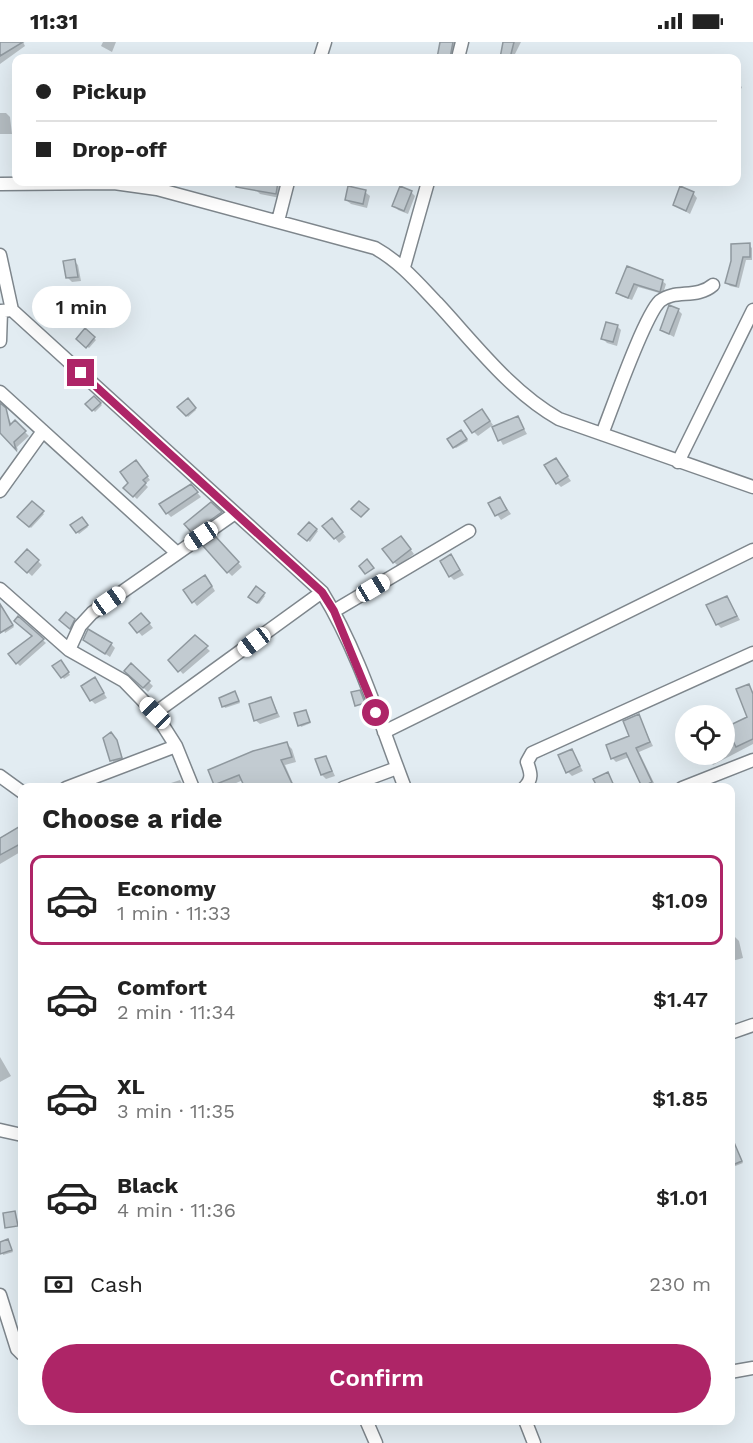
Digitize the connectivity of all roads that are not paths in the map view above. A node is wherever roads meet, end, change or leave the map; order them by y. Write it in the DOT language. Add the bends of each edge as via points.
graph roads {
  1 [pos="139,186"];
  2 [pos="287,186"];
  3 [pos="427,186"];
  4 [pos="278,222"];
  5 [pos="1,260"];
  6 [pos="404,267"];
  7 [pos="713,285"];
  8 [pos="12,310"];
  9 [pos="753,310"];
  10 [pos="1,337"];
  11 [pos="0,392"];
  12 [pos="43,431"];
  13 [pos="602,434"];
  14 [pos="678,462"];
  15 [pos="753,487"];
  16 [pos="0,491"];
  17 [pos="235,513"];
  18 [pos="469,531"];
  19 [pos="753,550"];
  20 [pos="177,553"];
  21 [pos="322,592"];
  22 [pos="3,598"];
  23 [pos="334,611"];
  24 [pos="69,650"];
  25 [pos="753,652"];
  26 [pos="155,713"];
  27 [pos="384,732"];
  28 [pos="176,746"];
  29 [pos="753,760"];
  30 [pos="397,768"];
  31 [pos="0,776"];
  32 [pos="79,783"];
  33 [pos="191,783"];
  34 [pos="356,783"];
  35 [pos="403,783"];
  36 [pos="529,783"];
  37 [pos="694,783"];
  38 [pos="18,789"];
  39 [pos="753,1025"];
  40 [pos="735,1031"];
  41 [pos="0,1130"];
  42 [pos="18,1134"];
  43 [pos="0,1295"];
  44 [pos="18,1350"];
  45 [pos="753,1368"];
  46 [pos="735,1371"];
  47 [pos="368,1425"];
  48 [pos="527,1425"];
  49 [pos="376,1443"];
  50 [pos="534,1443"];
  1 -- 4 [label="street"];
  2 -- 4 [label="street"];
  3 -- 6 [label="street"];
  4 -- 6 [label="street" via="375,248"];
  5 -- 8 [label="street"];
  6 -- 13 [label="street" via="536,406"];
  7 -- 13 [label="street" via="705,292 659,302 642,333"];
  8 -- 10 [label="street" via="1,311"];
  8 -- 17 [label="street"];
  9 -- 14 [label="street"];
  11 -- 12 [label="street"];
  12 -- 16 [label="street"];
  12 -- 20 [label="street"];
  13 -- 14 [label="street"];
  14 -- 15 [label="street"];
  17 -- 20 [label="street"];
  17 -- 21 [label="street"];
  18 -- 23 [label="street"];
  19 -- 27 [label="street"];
  20 -- 24 [label="street" via="92,613 80,626"];
  21 -- 23 [label="street"];
  21 -- 26 [label="street"];
  22 -- 24 [label="street"];
  23 -- 27 [label="street"];
  24 -- 26 [label="street" via="124,681"];
  25 -- 36 [label="street" via="532,753 527,762"];
  26 -- 28 [label="street"];
  27 -- 30 [label="street"];
  28 -- 32 [label="street"];
  28 -- 33 [label="street"];
  29 -- 37 [label="street"];
  30 -- 34 [label="street"];
  30 -- 35 [label="street"];
  31 -- 38 [label="street"];
  39 -- 40 [label="street"];
  41 -- 42 [label="street"];
  43 -- 44 [label="street"];
  45 -- 46 [label="street"];
  47 -- 49 [label="street"];
  48 -- 50 [label="street"];
}
